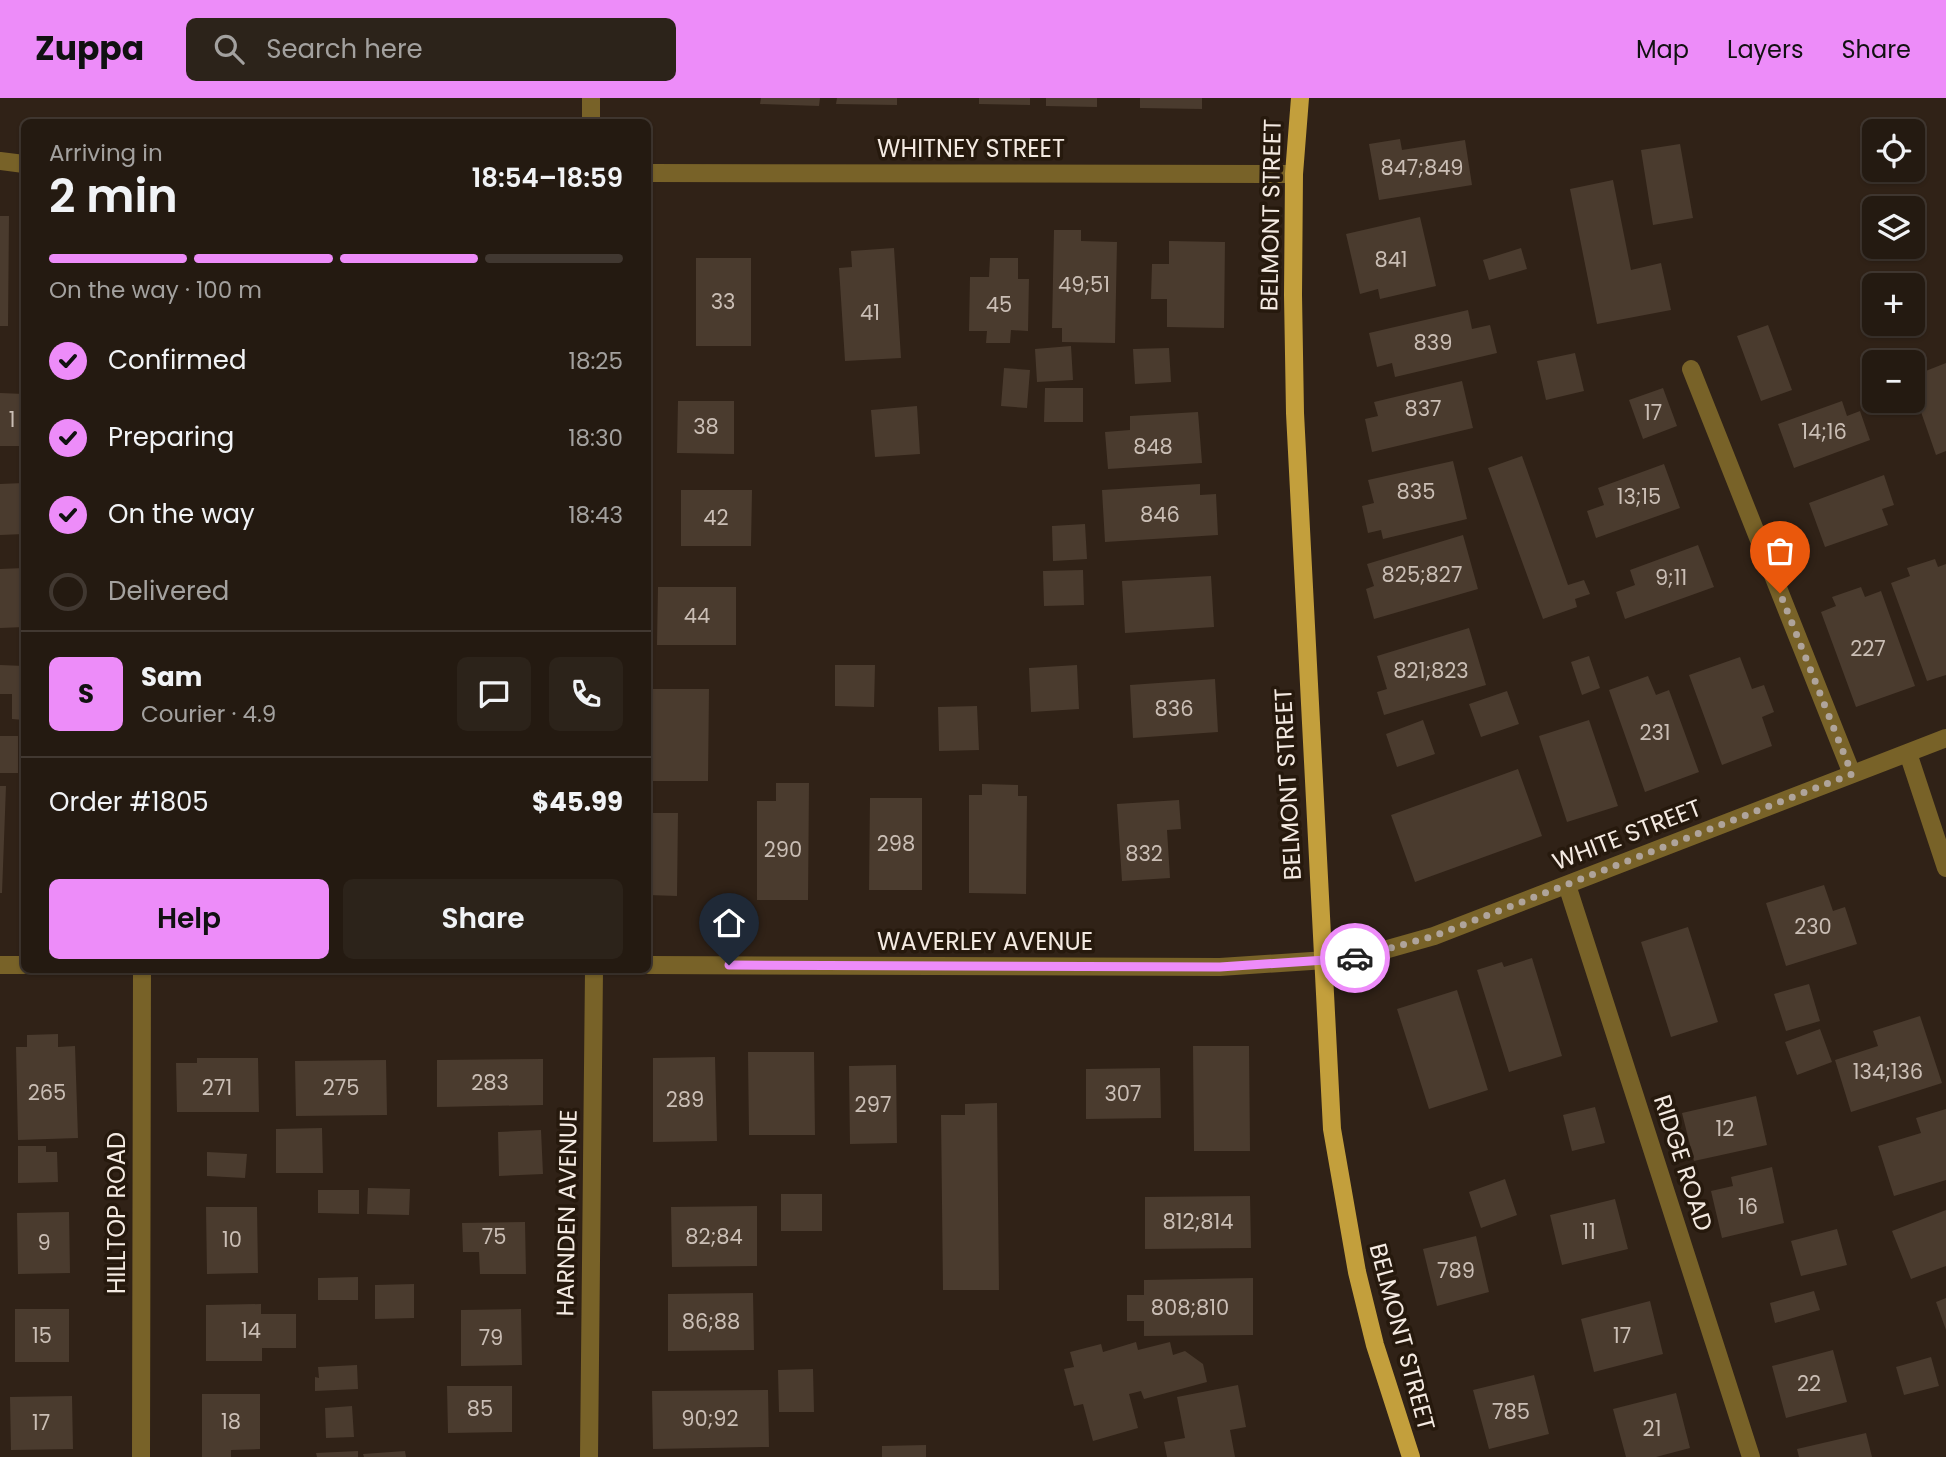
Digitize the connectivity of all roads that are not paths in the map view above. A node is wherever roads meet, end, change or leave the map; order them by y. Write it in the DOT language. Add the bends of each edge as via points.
graph roads {
  1 [pos="591,98"];
  2 [pos="1300,98"];
  3 [pos="591,119"];
  4 [pos="0,161"];
  5 [pos="21,164"];
  6 [pos="651,173"];
  7 [pos="1294,174"];
  8 [pos="1690,369"];
  9 [pos="1946,738"];
  10 [pos="1908,753"];
  11 [pos="1852,774"];
  12 [pos="1946,868"];
  13 [pos="1567,885"];
  14 [pos="1322,961"];
  15 [pos="0,965"];
  16 [pos="21,965"];
  17 [pos="651,965"];
  18 [pos="142,973"];
  19 [pos="594,973"];
  20 [pos="141,1457"];
  21 [pos="589,1457"];
  22 [pos="1411,1457"];
  23 [pos="1751,1457"];
  1 -- 3 [label="street"];
  2 -- 7 [label="main road, BELMONT STREET"];
  4 -- 5 [label="street"];
  6 -- 7 [label="street, WHITNEY STREET"];
  7 -- 14 [label="main road, BELMONT STREET" via="1295,413"];
  8 -- 11 [label="street"];
  9 -- 10 [label="street, WHITE STREET"];
  10 -- 11 [label="street, WHITE STREET"];
  10 -- 12 [label="street"];
  11 -- 13 [label="street, WHITE STREET"];
  13 -- 14 [label="street, WHITE STREET" via="1409,944 1356,958"];
  13 -- 23 [label="street, RIDGE ROAD"];
  14 -- 17 [label="street, WAVERLEY AVENUE" via="1220,967"];
  14 -- 22 [label="main road, BELMONT STREET" via="1332,1129 1343,1200 1375,1345"];
  15 -- 16 [label="street"];
  18 -- 20 [label="street, HILLTOP ROAD"];
  19 -- 21 [label="street, HARNDEN AVENUE"];
}
